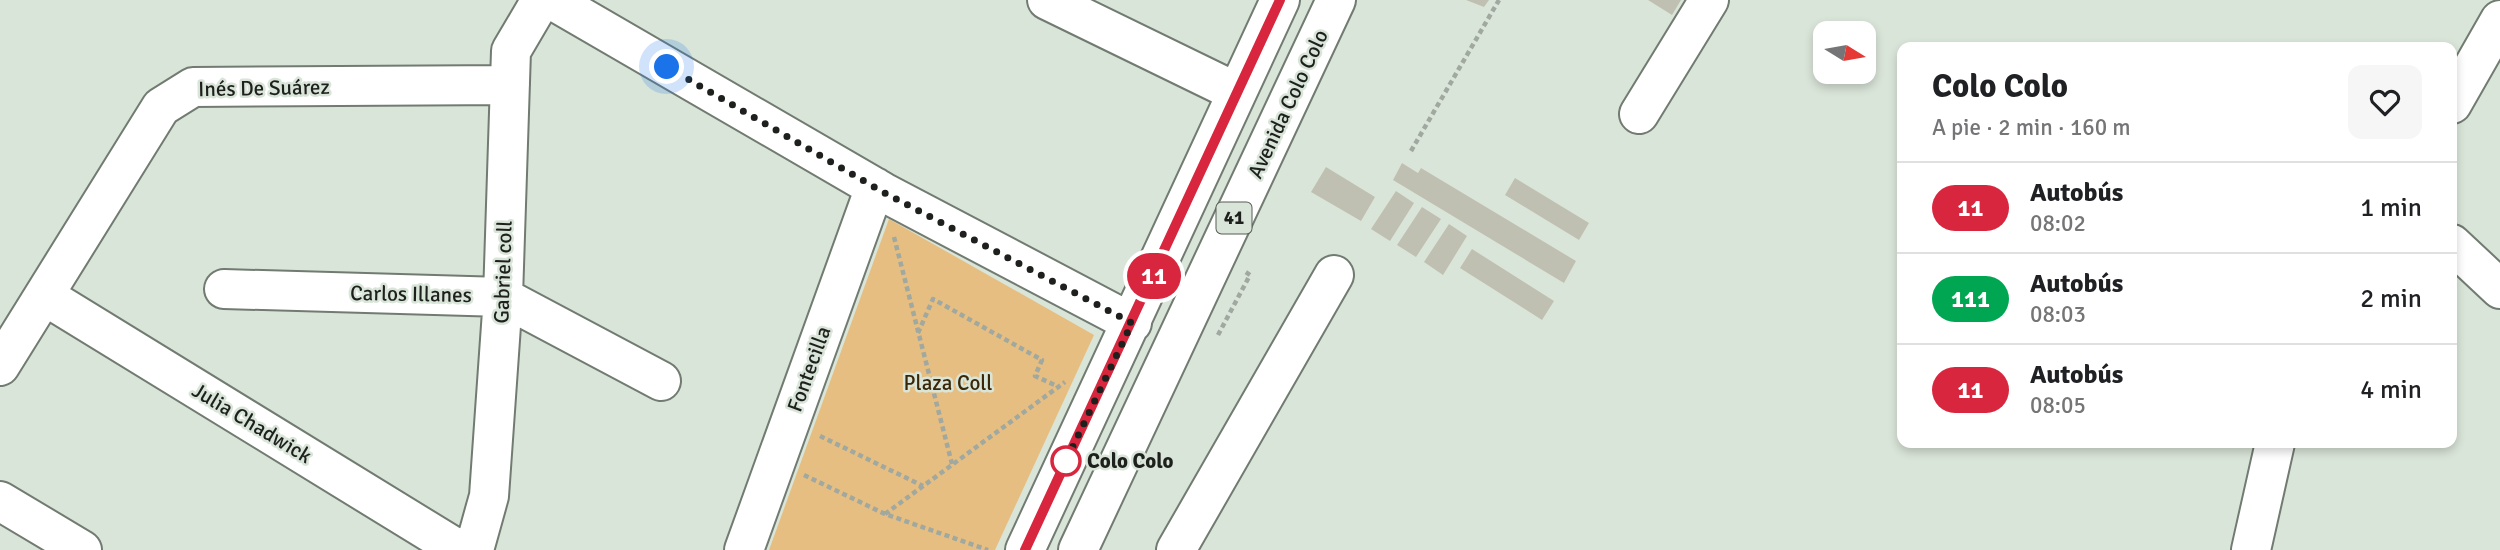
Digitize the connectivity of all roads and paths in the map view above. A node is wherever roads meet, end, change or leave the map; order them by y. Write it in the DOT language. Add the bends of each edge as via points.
graph roads {
  1 [pos="541,0"];
  2 [pos="552,0"];
  3 [pos="1047,0"];
  4 [pos="1280,0"];
  5 [pos="1336,0"];
  6 [pos="1499,0"];
  7 [pos="1709,0"];
  8 [pos="2500,20"];
  9 [pos="510,85"];
  10 [pos="1236,92"];
  11 [pos="2457,95"];
  12 [pos="1639,114"];
  13 [pos="1411,151"];
  14 [pos="879,190"];
  15 [pos="2457,249"];
  16 [pos="1335,275"];
  17 [pos="224,289"];
  18 [pos="2500,289"];
  19 [pos="45,296"];
  20 [pos="503,297"];
  21 [pos="1186,318"];
  22 [pos="1132,323"];
  23 [pos="918,333"];
  24 [pos="0,366"];
  25 [pos="1068,380"];
  26 [pos="661,381"];
  27 [pos="1058,386"];
  28 [pos="790,421"];
  29 [pos="2274,448"];
  30 [pos="776,462"];
  31 [pos="952,464"];
  32 [pos="923,486"];
  33 [pos="0,501"];
  34 [pos="885,514"];
  35 [pos="82,550"];
  36 [pos="459,550"];
  37 [pos="474,550"];
  38 [pos="744,550"];
  39 [pos="988,550"];
  40 [pos="1025,550"];
  41 [pos="1078,550"];
  42 [pos="1177,550"];
  43 [pos="2251,550"];
  1 -- 9 [label="street, Gabriel coll" via="511,51"];
  2 -- 14 [label="street"];
  3 -- 10 [label="street"];
  4 -- 10 [label="street"];
  5 -- 21 [label="street, Avenida Colo Colo / 41"];
  6 -- 13 [label="path"];
  7 -- 12 [label="street"];
  8 -- 11 [label="street"];
  9 -- 19 [label="street, Inés De Suárez" via="193,87 161,107"];
  9 -- 20 [label="street, Gabriel coll"];
  10 -- 22 [label="street"];
  14 -- 22 [label="street"];
  14 -- 23 [label="path"];
  14 -- 28 [label="street, Fontecilla"];
  15 -- 18 [label="street"];
  16 -- 42 [label="street"];
  17 -- 20 [label="street, Carlos Illanes"];
  19 -- 24 [label="street, Inés De Suárez"];
  19 -- 36 [label="street, Julia Chadwick"];
  20 -- 26 [label="street, Carlos Illanes"];
  20 -- 37 [label="street, Gabriel coll" via="489,496"];
  21 -- 22 [label="street"];
  21 -- 41 [label="street, Avenida Colo Colo / 41"];
  22 -- 40 [label="street"];
  23 -- 27 [label="path" via="933,299 1042,360 1035,376"];
  23 -- 31 [label="path"];
  25 -- 27 [label="path"];
  27 -- 31 [label="path"];
  28 -- 30 [label="street, Fontecilla"];
  28 -- 32 [label="path"];
  29 -- 43 [label="street"];
  30 -- 34 [label="path"];
  30 -- 38 [label="street, Fontecilla"];
  31 -- 32 [label="path"];
  32 -- 34 [label="path"];
  33 -- 35 [label="street"];
  34 -- 39 [label="path"];
}
